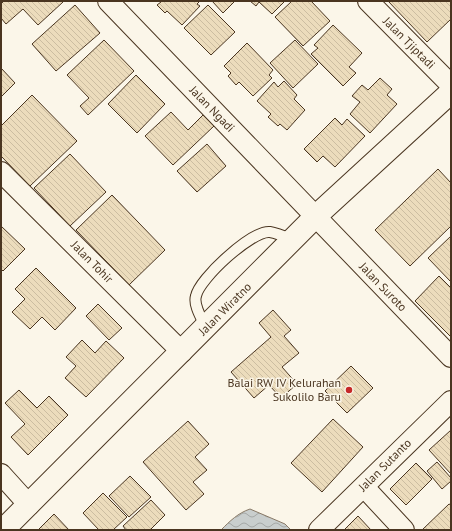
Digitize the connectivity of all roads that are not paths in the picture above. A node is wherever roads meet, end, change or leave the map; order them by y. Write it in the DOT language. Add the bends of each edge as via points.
graph roads {
  1 [pos="108,1"];
  2 [pos="368,1"];
  3 [pos="451,85"];
  4 [pos="451,92"];
  5 [pos="1,172"];
  6 [pos="316,216"];
  7 [pos="293,240"];
  8 [pos="206,328"];
  9 [pos="182,352"];
  10 [pos="451,357"];
  11 [pos="451,401"];
  12 [pos="1,474"];
  13 [pos="364,487"];
  14 [pos="29,505"];
  15 [pos="3,530"];
  16 [pos="319,530"];
  17 [pos="404,530"];
  1 -- 6 [label="street, Jalan Ngadi"];
  2 -- 3 [label="street, Jalan Tjiptadi"];
  4 -- 6 [label="main road, Jalan Wiratno"];
  5 -- 9 [label="street, Jalan Tohir"];
  6 -- 7 [label="main road, Jalan Wiratno"];
  6 -- 10 [label="street, Jalan Suroto"];
  7 -- 8 [label="main road, Jalan Wiratno"];
  7 -- 8 [label="lane" via="269,232 259,234 242,243 217,267 200,286 195,297"];
  8 -- 9 [label="main road, Jalan Wiratno"];
  9 -- 14 [label="main road, Jalan Wiratno"];
  11 -- 13 [label="street, Jalan Sutanto"];
  12 -- 14 [label="street"];
  13 -- 16 [label="street, Jalan Sutanto"];
  13 -- 17 [label="street"];
  14 -- 15 [label="main road, Jalan Wiratno"];
}
